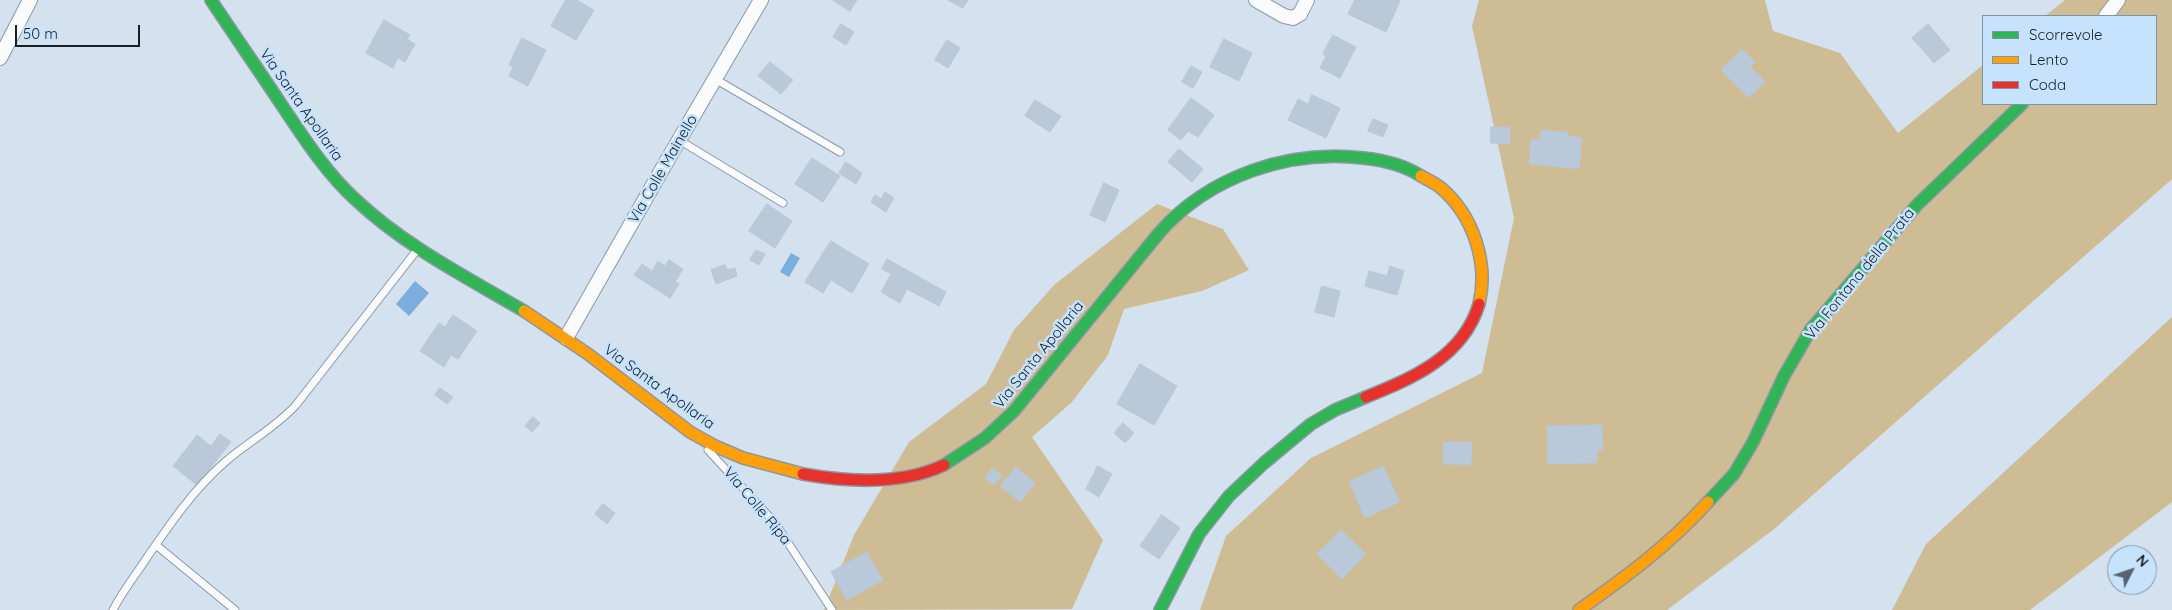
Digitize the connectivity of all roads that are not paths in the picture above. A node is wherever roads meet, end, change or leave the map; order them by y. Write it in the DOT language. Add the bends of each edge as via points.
graph roads {
  1 [pos="30,0"];
  2 [pos="211,0"];
  3 [pos="761,0"];
  4 [pos="1256,0"];
  5 [pos="1306,0"];
  6 [pos="2118,0"];
  7 [pos="2107,15"];
  8 [pos="0,58"];
  9 [pos="715,79"];
  10 [pos="2021,105"];
  11 [pos="679,140"];
  12 [pos="840,152"];
  13 [pos="783,204"];
  14 [pos="418,248"];
  15 [pos="566,338"];
  16 [pos="690,432"];
  17 [pos="156,545"];
  18 [pos="113,610"];
  19 [pos="235,610"];
  20 [pos="832,610"];
  21 [pos="1160,610"];
  22 [pos="1579,610"];
  1 -- 8 [label="street"];
  2 -- 14 [label="street, Via Santa Apollaria" via="320,162 359,203"];
  3 -- 9 [label="street, Via Colle Mainello"];
  4 -- 5 [label="street" via="1293,18 1300,14"];
  6 -- 7 [label="street"];
  9 -- 11 [label="street, Via Colle Mainello"];
  9 -- 12 [label="lane"];
  10 -- 22 [label="street, Via Fontana della Prata" via="1917,205 1812,329 1734,474 1687,525 1640,567"];
  11 -- 13 [label="lane"];
  11 -- 15 [label="street, Via Colle Mainello"];
  14 -- 15 [label="street, Via Santa Apollaria"];
  14 -- 17 [label="lane" via="296,406 282,421 242,448 209,476 184,503"];
  15 -- 16 [label="street, Via Santa Apollaria"];
  16 -- 20 [label="lane, Via Colle Ripa" via="775,523"];
  16 -- 21 [label="street, Via Santa Apollaria" via="726,452 798,473 858,479 922,474 980,443 1004,422 1148,246 1178,213 1208,191 1269,164 1342,156 1376,159 1407,168 1435,182 1466,216 1479,252 1483,282 1480,300 1464,335 1432,367 1315,422 1266,461 1234,491 1201,531"];
  17 -- 18 [label="lane"];
  17 -- 19 [label="lane"];
}
